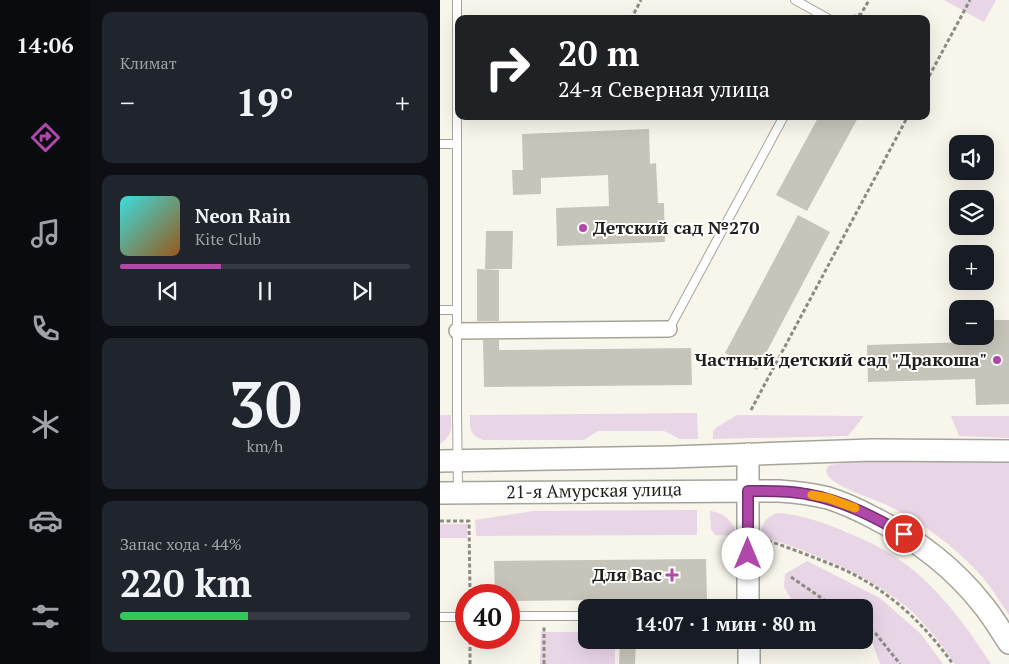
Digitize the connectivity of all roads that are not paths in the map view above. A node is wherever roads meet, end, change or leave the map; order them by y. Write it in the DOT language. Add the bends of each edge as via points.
graph roads {
  1 [pos="457,0"];
  2 [pos="794,0"];
  3 [pos="457,15"];
  4 [pos="822,15"];
  5 [pos="457,120"];
  6 [pos="782,120"];
  7 [pos="440,144"];
  8 [pos="457,144"];
  9 [pos="440,310"];
  10 [pos="457,310"];
  11 [pos="669,329"];
  12 [pos="457,332"];
  13 [pos="1009,451"];
  14 [pos="748,454"];
  15 [pos="449,461"];
  16 [pos="748,491"];
  17 [pos="449,493"];
  18 [pos="748,599"];
  19 [pos="520,616"];
  20 [pos="578,616"];
  21 [pos="440,617"];
  22 [pos="455,617"];
  23 [pos="1009,644"];
  24 [pos="749,649"];
  25 [pos="749,664"];
  1 -- 3 [label="lane"];
  2 -- 4 [label="lane"];
  5 -- 8 [label="lane"];
  6 -- 11 [label="lane"];
  7 -- 8 [label="lane"];
  8 -- 10 [label="lane"];
  9 -- 10 [label="lane"];
  10 -- 12 [label="lane"];
  11 -- 12 [label="street"];
  12 -- 15 [label="lane"];
  13 -- 14 [label="main road, 21-я Амурская улица"];
  14 -- 15 [label="main road, 21-я Амурская улица"];
  14 -- 16 [label="main road"];
  15 -- 17 [label="lane"];
  16 -- 17 [label="main road, 21-я Амурская улица"];
  16 -- 18 [label="main road"];
  16 -- 23 [label="main road, 21-я Амурская улица" via="779,490 828,498 889,525 918,544 967,586"];
  19 -- 20 [label="lane"];
  21 -- 22 [label="lane"];
  24 -- 25 [label="main road"];
}
